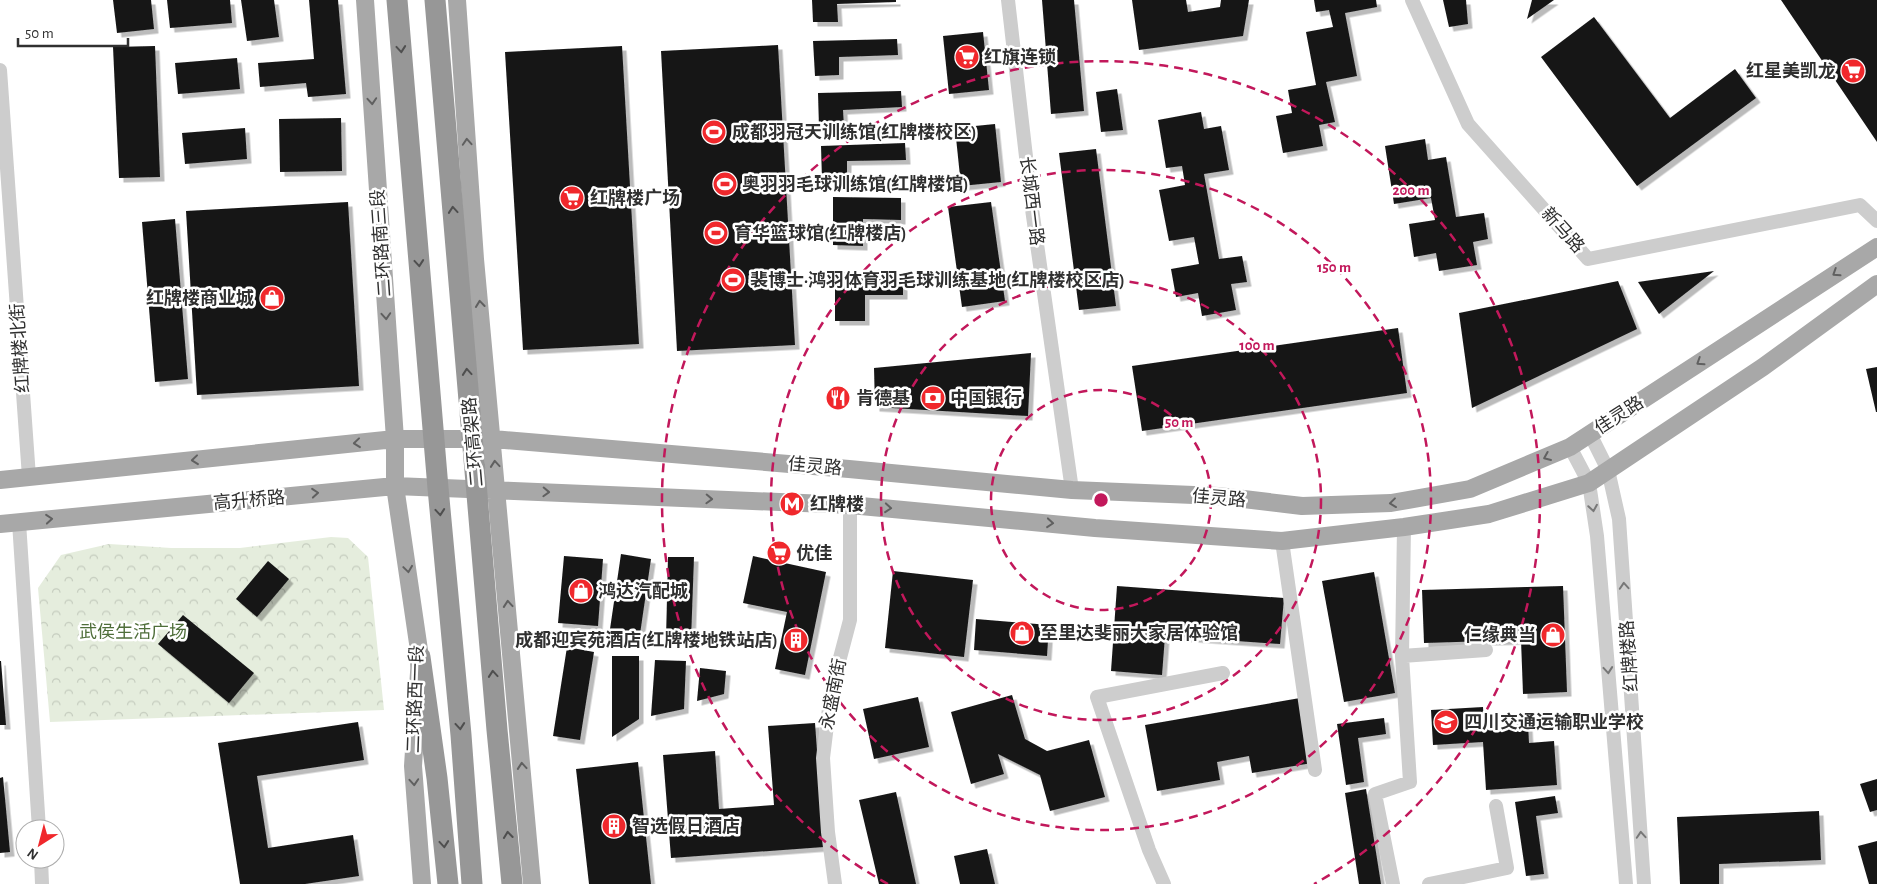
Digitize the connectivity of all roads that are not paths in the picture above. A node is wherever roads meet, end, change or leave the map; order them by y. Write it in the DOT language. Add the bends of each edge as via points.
graph roads {
  1 [pos="365,0"];
  2 [pos="397,0"];
  3 [pos="434,0"];
  4 [pos="456,0"];
  5 [pos="1008,0"];
  6 [pos="1412,0"];
  7 [pos="0,70"];
  8 [pos="1877,221"];
  9 [pos="1877,246"];
  10 [pos="1877,284"];
  11 [pos="1590,434"];
  12 [pos="394,439"];
  13 [pos="493,439"];
  14 [pos="1570,447"];
  15 [pos="1608,470"];
  16 [pos="29,477"];
  17 [pos="0,480"];
  18 [pos="1589,483"];
  19 [pos="396,486"];
  20 [pos="498,490"];
  21 [pos="1072,490"];
  22 [pos="850,505"];
  23 [pos="19,522"];
  24 [pos="0,524"];
  25 [pos="1404,527"];
  26 [pos="1282,541"];
  27 [pos="1486,650"];
  28 [pos="1402,656"];
  29 [pos="420,657"];
  30 [pos="1223,674"];
  31 [pos="1315,770"];
  32 [pos="1496,806"];
  33 [pos="38,819"];
  34 [pos="41,869"];
  35 [pos="42,884"];
  36 [pos="422,884"];
  37 [pos="448,884"];
  38 [pos="472,884"];
  39 [pos="512,884"];
  40 [pos="532,884"];
  41 [pos="835,884"];
  42 [pos="1164,884"];
  43 [pos="1393,884"];
  44 [pos="1429,884"];
  45 [pos="1626,884"];
  46 [pos="1644,884"];
  1 -- 12 [label="main road, 二环路南三段, one-way"];
  2 -- 38 [label="highway, one-way, bridge"];
  39 -- 3 [label="highway, 二环高架路, one-way, bridge"];
  13 -- 4 [label="main road, one-way"];
  5 -- 21 [label="street, 长城西一路" via="1032,208"];
  6 -- 8 [label="street, 新马路" via="1468,124 1588,259 1860,205"];
  7 -- 16 [label="street, 红牌楼北街"];
  9 -- 11 [label="main road, 佳灵路, one-way"];
  10 -- 15 [label="main road, 佳灵路" via="1763,367"];
  11 -- 14 [label="main road, 佳灵路"];
  11 -- 15 [label="street, 红牌楼路"];
  12 -- 13 [label="main road"];
  12 -- 16 [label="main road, one-way"];
  12 -- 19 [label="main road, 二环路南三段"];
  20 -- 13 [label="main road, one-way"];
  13 -- 21 [label="main road, 佳灵路"];
  14 -- 18 [label="street, 红牌楼路"];
  14 -- 21 [label="main road, 佳灵路, one-way" via="1470,489 1391,504 1302,506 1218,496"];
  15 -- 18 [label="main road, 佳灵路"];
  46 -- 15 [label="street, 红牌楼路, one-way" via="1619,519"];
  16 -- 17 [label="main road"];
  18 -- 25 [label="main road, 佳灵路" via="1489,514"];
  18 -- 45 [label="street, 红牌楼路, one-way" via="1597,536"];
  19 -- 20 [label="main road, 高升桥路"];
  23 -- 19 [label="main road, 高升桥路, one-way"];
  19 -- 29 [label="main road, 二环路西一段, one-way"];
  20 -- 22 [label="main road, 佳灵路, one-way"];
  40 -- 20 [label="main road, one-way"];
  22 -- 26 [label="main road, 佳灵路, one-way" via="1094,528"];
  22 -- 41 [label="street, 永盛南街" via="850,620 831,692 823,758"];
  23 -- 24 [label="main road, 高升桥路"];
  23 -- 33 [label="street"];
  25 -- 26 [label="main road, 佳灵路"];
  25 -- 28 [label="street"];
  26 -- 31 [label="street"];
  27 -- 28 [label="street"];
  28 -- 43 [label="street" via="1410,782 1375,794"];
  29 -- 36 [label="main road, 二环路西一段, one-way" via="413,766"];
  29 -- 37 [label="highway, one-way" via="438,778"];
  30 -- 42 [label="street" via="1097,697 1149,850"];
  32 -- 44 [label="street" via="1507,868"];
  34 -- 35 [label="street"];
}
